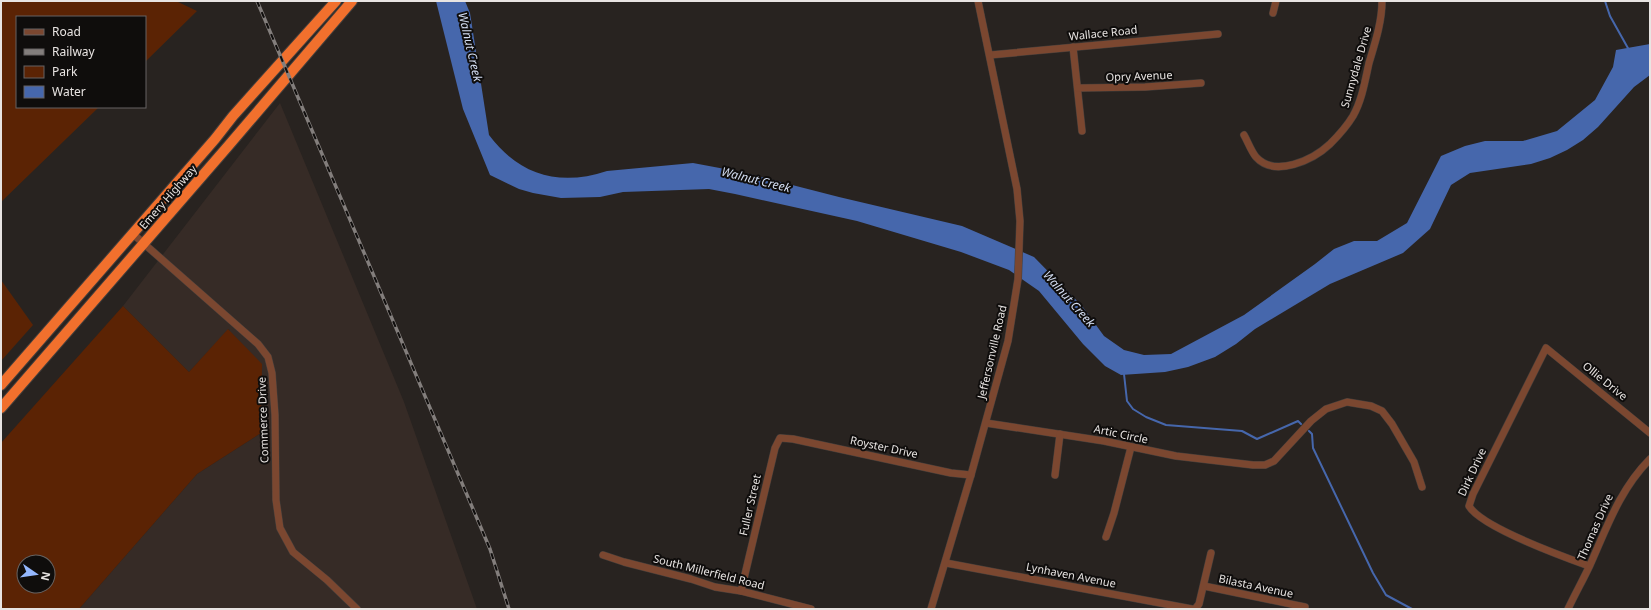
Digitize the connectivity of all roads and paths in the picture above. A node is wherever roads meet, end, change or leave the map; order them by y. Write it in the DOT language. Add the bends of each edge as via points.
graph roads {
  1 [pos="336,1"];
  2 [pos="978,1"];
  3 [pos="1276,1"];
  4 [pos="1382,1"];
  5 [pos="347,3"];
  6 [pos="1273,13"];
  7 [pos="1218,34"];
  8 [pos="1073,47"];
  9 [pos="990,55"];
  10 [pos="1201,83"];
  11 [pos="1078,88"];
  12 [pos="1082,131"];
  13 [pos="1244,135"];
  14 [pos="133,234"];
  15 [pos="144,243"];
  16 [pos="1546,348"];
  17 [pos="1,385"];
  18 [pos="1,408"];
  19 [pos="986,423"];
  20 [pos="1650,433"];
  21 [pos="1060,434"];
  22 [pos="793,439"];
  23 [pos="1130,447"];
  24 [pos="1650,459"];
  25 [pos="971,475"];
  26 [pos="1055,475"];
  27 [pos="1422,487"];
  28 [pos="1106,536"];
  29 [pos="1211,553"];
  30 [pos="603,555"];
  31 [pos="946,563"];
  32 [pos="1589,566"];
  33 [pos="1204,586"];
  34 [pos="741,591"];
  35 [pos="1169,607"];
  36 [pos="1304,607"];
  37 [pos="357,609"];
  38 [pos="811,609"];
  39 [pos="931,609"];
  40 [pos="1192,609"];
  41 [pos="1196,609"];
  42 [pos="1568,609"];
  1 -- 14 [label="highway, Emery Highway" via="233,116"];
  2 -- 9 [label="street, Jeffersonville Road"];
  3 -- 6 [label="street"];
  4 -- 13 [label="street, Sunnydale Drive" via="1379,26 1360,97 1353,115 1330,145 1295,164 1275,166 1256,157"];
  5 -- 15 [label="highway, Emery Highway"];
  7 -- 8 [label="street, Wallace Road"];
  8 -- 9 [label="street, Wallace Road"];
  8 -- 11 [label="street"];
  9 -- 19 [label="street, Jeffersonville Road" via="1015,174 1020,225 1018,279 1013,316"];
  10 -- 11 [label="street, Opry Avenue"];
  11 -- 12 [label="street"];
  14 -- 15 [label="street, Commerce Drive"];
  14 -- 17 [label="highway, Emery Highway"];
  15 -- 18 [label="highway, Emery Highway"];
  15 -- 37 [label="street, Commerce Drive" via="258,344 268,357 272,373 275,415 276,500 280,528 293,552"];
  16 -- 20 [label="street, Ollie Drive"];
  16 -- 32 [label="street, Dirk Drive" via="1469,506 1476,514 1505,531"];
  19 -- 21 [label="street, Artic Circle"];
  19 -- 25 [label="street, Jeffersonville Road"];
  21 -- 23 [label="street, Artic Circle"];
  21 -- 26 [label="street"];
  22 -- 25 [label="street, Royster Drive" via="951,473"];
  22 -- 34 [label="street, Fuller Street" via="780,438 776,444"];
  23 -- 27 [label="street, Artic Circle" via="1176,456 1265,465 1274,461 1326,409 1347,402 1371,406 1382,411 1414,462"];
  23 -- 28 [label="street"];
  24 -- 32 [label="street, Thomas Drive" via="1638,471 1622,495"];
  25 -- 31 [label="street, Jeffersonville Road"];
  29 -- 33 [label="street"];
  30 -- 34 [label="street, South Millerfield Road"];
  31 -- 35 [label="street, Lynhaven Avenue"];
  31 -- 39 [label="street, Jeffersonville Road"];
  32 -- 42 [label="street, Thomas Drive"];
  33 -- 36 [label="street, Bilasta Avenue"];
  33 -- 41 [label="street"];
  34 -- 38 [label="street, South Millerfield Road"];
  35 -- 40 [label="street, Lynhaven Avenue"];
}
